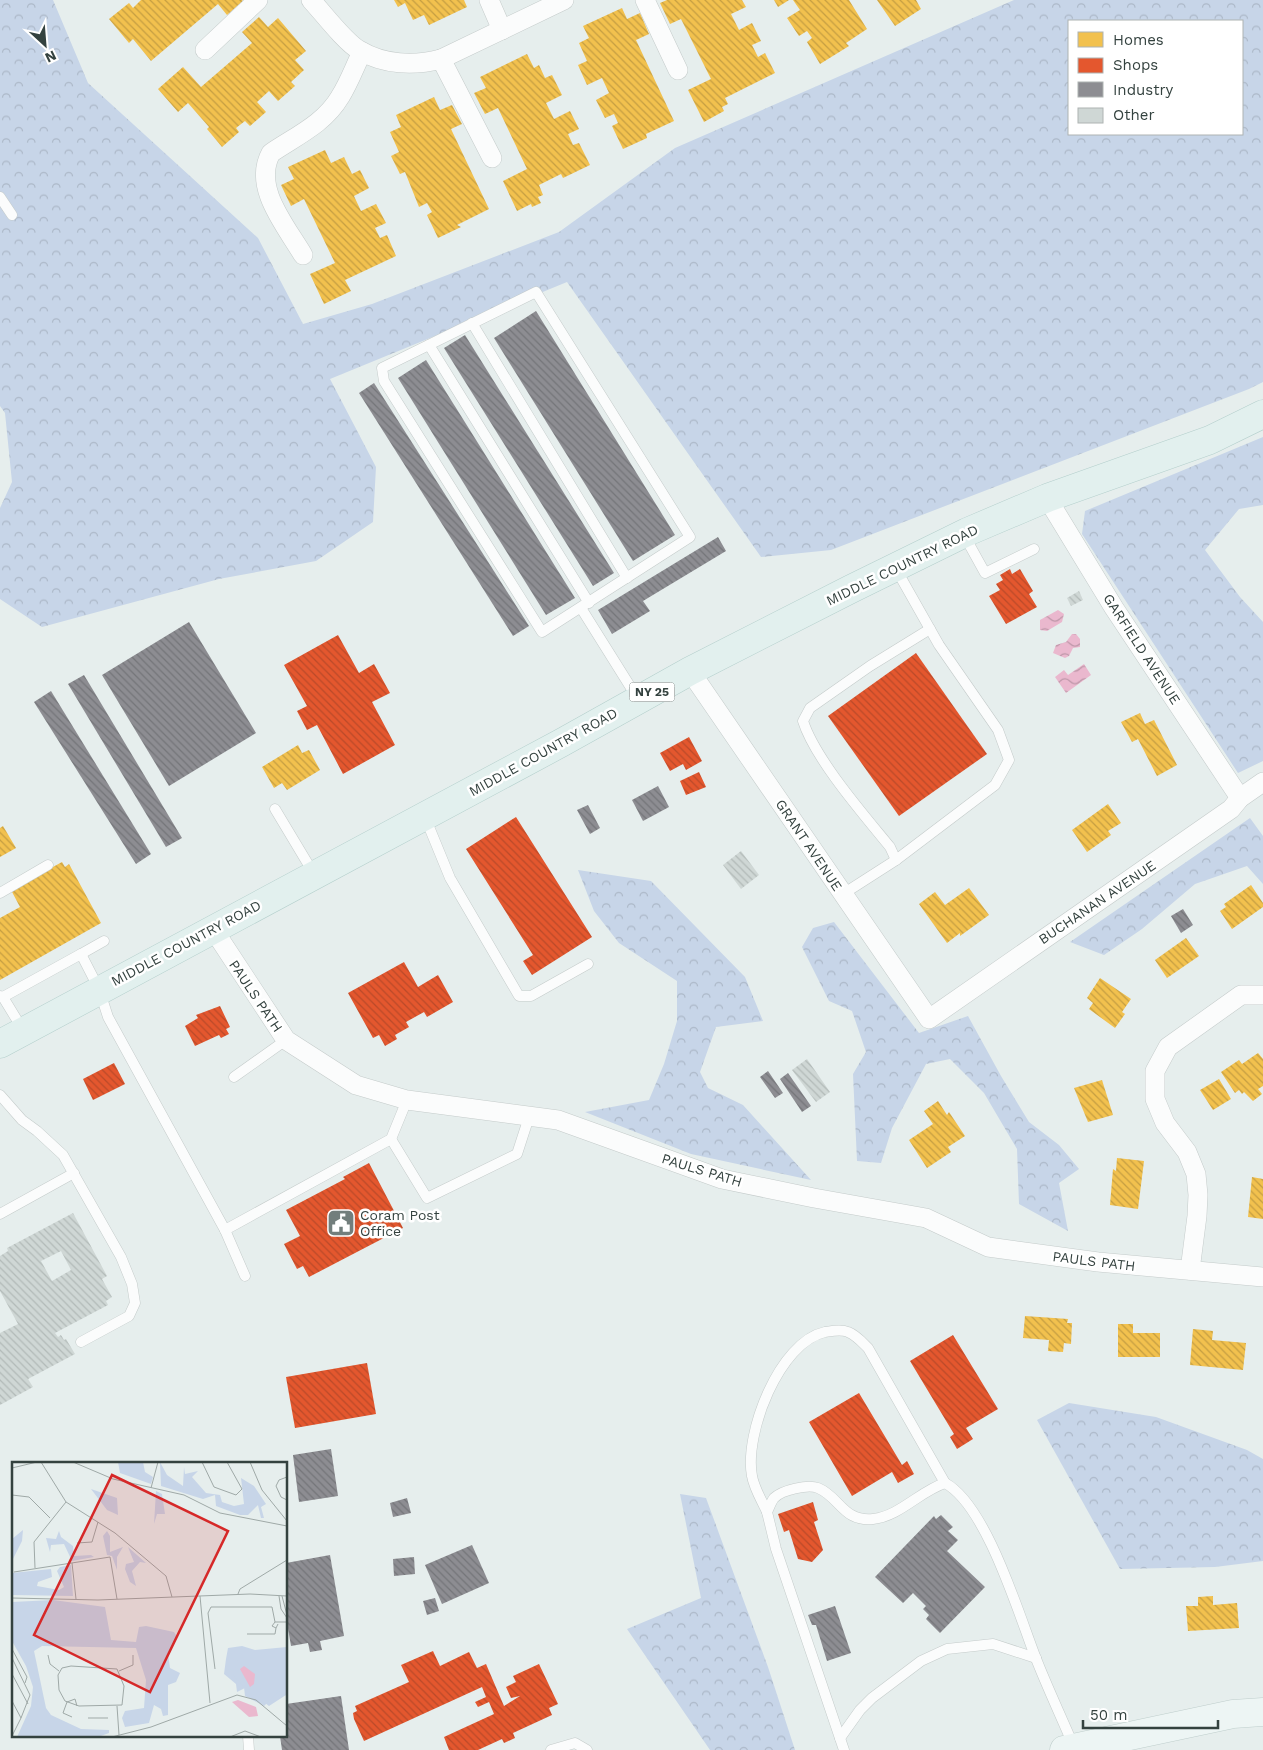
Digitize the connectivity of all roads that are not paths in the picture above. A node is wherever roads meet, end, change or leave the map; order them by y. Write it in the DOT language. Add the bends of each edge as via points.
graph roads {
  1 [pos="258,0"];
  2 [pos="311,0"];
  3 [pos="488,0"];
  4 [pos="564,0"];
  5 [pos="645,0"];
  6 [pos="502,30"];
  7 [pos="206,50"];
  8 [pos="362,52"];
  9 [pos="441,59"];
  10 [pos="678,70"];
  11 [pos="492,158"];
  12 [pos="0,197"];
  13 [pos="12,215"];
  14 [pos="304,255"];
  15 [pos="472,324"];
  16 [pos="429,345"];
  17 [pos="1263,414"];
  18 [pos="1047,498"];
  19 [pos="964,534"];
  20 [pos="1034,548"];
  21 [pos="895,568"];
  22 [pos="627,578"];
  23 [pos="585,605"];
  24 [pos="930,629"];
  25 [pos="690,671"];
  26 [pos="638,700"];
  27 [pos="1263,782"];
  28 [pos="1240,798"];
  29 [pos="274,809"];
  30 [pos="425,816"];
  31 [pos="896,860"];
  32 [pos="48,865"];
  33 [pos="314,875"];
  34 [pos="0,893"];
  35 [pos="843,894"];
  36 [pos="213,929"];
  37 [pos="104,941"];
  38 [pos="81,954"];
  39 [pos="588,964"];
  40 [pos="100,989"];
  41 [pos="1263,996"];
  42 [pos="2,997"];
  43 [pos="929,1019"];
  44 [pos="24,1031"];
  45 [pos="286,1040"];
  46 [pos="0,1044"];
  47 [pos="234,1077"];
  48 [pos="0,1095"];
  49 [pos="407,1100"];
  50 [pos="529,1117"];
  51 [pos="391,1139"];
  52 [pos="74,1173"];
  53 [pos="0,1214"];
  54 [pos="224,1230"];
  55 [pos="1190,1270"];
  56 [pos="245,1276"];
  57 [pos="1263,1278"];
  58 [pos="81,1342"];
  59 [pos="945,1483"];
  60 [pos="767,1512"];
  61 [pos="1036,1658"];
  62 [pos="1263,1712"];
  63 [pos="840,1738"];
  64 [pos="1069,1749"];
  65 [pos="551,1750"];
  66 [pos="587,1750"];
  67 [pos="844,1750"];
  1 -- 7 [label="street"];
  2 -- 8 [label="street"];
  3 -- 6 [label="street"];
  4 -- 6 [label="street"];
  5 -- 10 [label="street"];
  6 -- 9 [label="street"];
  8 -- 9 [label="street" via="383,62"];
  8 -- 14 [label="street" via="329,112 270,153 266,160 265,186"];
  9 -- 11 [label="street"];
  12 -- 13 [label="lane"];
  15 -- 16 [label="lane"];
  15 -- 22 [label="lane"];
  15 -- 22 [label="lane" via="536,292 690,537"];
  16 -- 23 [label="lane"];
  16 -- 23 [label="lane" via="382,368 384,381 542,632"];
  17 -- 18 [label="main road, MIDDLE COUNTRY ROAD / NY 25" via="1210,440"];
  18 -- 19 [label="main road, MIDDLE COUNTRY ROAD / NY 25"];
  18 -- 28 [label="street, GARFIELD AVENUE" via="1114,608"];
  19 -- 20 [label="lane" via="985,573"];
  19 -- 21 [label="main road, MIDDLE COUNTRY ROAD / NY 25"];
  21 -- 24 [label="lane"];
  21 -- 25 [label="main road, MIDDLE COUNTRY ROAD / NY 25"];
  22 -- 23 [label="lane"];
  23 -- 26 [label="lane"];
  24 -- 31 [label="lane" via="998,730 1009,760 995,785"];
  24 -- 31 [label="lane" via="810,708 804,721 824,760 890,847"];
  25 -- 26 [label="main road, MIDDLE COUNTRY ROAD / NY 25"];
  25 -- 35 [label="street, GRANT AVENUE"];
  26 -- 30 [label="main road, MIDDLE COUNTRY ROAD / NY 25"];
  27 -- 28 [label="street, BUCHANAN AVENUE"];
  28 -- 43 [label="street, BUCHANAN AVENUE" via="1231,809"];
  29 -- 33 [label="lane"];
  30 -- 33 [label="main road, MIDDLE COUNTRY ROAD / NY 25"];
  30 -- 39 [label="lane" via="450,878 519,996 531,996"];
  31 -- 35 [label="lane"];
  32 -- 34 [label="lane"];
  33 -- 36 [label="main road, MIDDLE COUNTRY ROAD / NY 25"];
  35 -- 43 [label="street, GRANT AVENUE"];
  36 -- 40 [label="main road, MIDDLE COUNTRY ROAD / NY 25"];
  36 -- 45 [label="street, PAULS PATH"];
  37 -- 38 [label="lane"];
  38 -- 40 [label="lane"];
  38 -- 42 [label="lane"];
  40 -- 44 [label="main road, MIDDLE COUNTRY ROAD / NY 25"];
  40 -- 54 [label="lane" via="108,1017"];
  41 -- 55 [label="street" via="1241,995 1168,1047 1155,1071 1155,1099 1164,1123 1187,1152 1196,1174 1197,1216"];
  42 -- 44 [label="lane"];
  44 -- 46 [label="main road, MIDDLE COUNTRY ROAD / NY 25"];
  45 -- 47 [label="lane"];
  45 -- 49 [label="street, PAULS PATH" via="356,1085"];
  48 -- 52 [label="lane" via="22,1120 63,1155"];
  49 -- 50 [label="street, PAULS PATH"];
  49 -- 51 [label="lane"];
  50 -- 51 [label="lane" via="517,1154 427,1198"];
  50 -- 55 [label="street, PAULS PATH" via="558,1120 722,1179 926,1218 988,1247"];
  51 -- 54 [label="lane"];
  52 -- 53 [label="lane"];
  52 -- 58 [label="lane" via="121,1257 132,1284 135,1303 129,1316"];
  54 -- 56 [label="lane"];
  55 -- 57 [label="street, PAULS PATH"];
  59 -- 60 [label="lane" via="874,1519 854,1518 817,1488 792,1488 774,1498"];
  59 -- 60 [label="lane" via="868,1348 846,1331 834,1330 805,1340 790,1354 762,1406 753,1446 752,1476"];
  59 -- 61 [label="lane" via="956,1489 983,1528 998,1557"];
  60 -- 63 [label="lane" via="776,1549"];
  61 -- 63 [label="lane" via="993,1644 947,1649 921,1661 872,1698"];
  61 -- 64 [label="lane"];
  62 -- 64 [label="main road" via="1233,1714"];
  63 -- 67 [label="lane"];
  65 -- 66 [label="lane" via="575,1743"];
}
